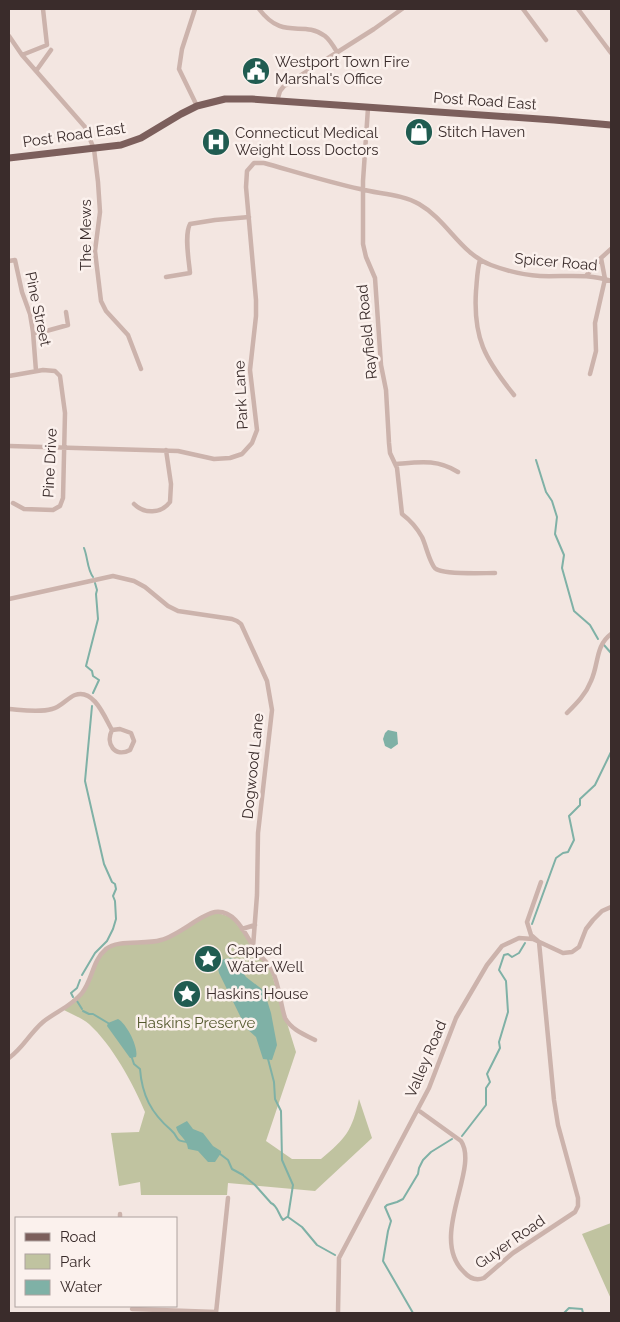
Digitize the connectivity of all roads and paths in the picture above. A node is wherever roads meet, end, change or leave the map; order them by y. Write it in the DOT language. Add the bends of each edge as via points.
graph roads {
  1 [pos="43,9"];
  2 [pos="195,9"];
  3 [pos="259,9"];
  4 [pos="402,9"];
  5 [pos="523,9"];
  6 [pos="578,9"];
  7 [pos="9,36"];
  8 [pos="546,40"];
  9 [pos="51,50"];
  10 [pos="337,52"];
  11 [pos="611,54"];
  12 [pos="22,55"];
  13 [pos="36,71"];
  14 [pos="277,101"];
  15 [pos="197,106"];
  16 [pos="368,108"];
  17 [pos="611,125"];
  18 [pos="94,149"];
  19 [pos="9,158"];
  20 [pos="258,162"];
  21 [pos="363,190"];
  22 [pos="249,217"];
  23 [pos="611,249"];
  24 [pos="601,258"];
  25 [pos="480,260"];
  26 [pos="9,261"];
  27 [pos="586,276"];
  28 [pos="166,277"];
  29 [pos="604,279"];
  30 [pos="611,282"];
  31 [pos="66,312"];
  32 [pos="33,332"];
  33 [pos="141,369"];
  34 [pos="36,371"];
  35 [pos="590,374"];
  36 [pos="9,376"];
  37 [pos="514,394"];
  38 [pos="9,446"];
  39 [pos="64,448"];
  40 [pos="166,450"];
  41 [pos="396,464"];
  42 [pos="458,472"];
  43 [pos="14,504"];
  44 [pos="134,504"];
  45 [pos="495,573"];
  46 [pos="9,599"];
  47 [pos="611,634"];
  48 [pos="9,709"];
  49 [pos="567,713"];
  50 [pos="112,730"];
  51 [pos="541,882"];
  52 [pos="611,907"];
  53 [pos="255,925"];
  54 [pos="242,928"];
  55 [pos="539,942"];
  56 [pos="253,947"];
  57 [pos="315,1040"];
  58 [pos="9,1058"];
  59 [pos="418,1110"];
  60 [pos="228,1198"];
  61 [pos="131,1309"];
  62 [pos="216,1313"];
  63 [pos="338,1313"];
  1 -- 12 [label="street" via="47,45"];
  2 -- 15 [label="street" via="179,69"];
  3 -- 10 [label="street" via="276,26 310,30 326,37"];
  4 -- 10 [label="street"];
  5 -- 8 [label="street"];
  6 -- 11 [label="street"];
  7 -- 12 [label="street, The Mews"];
  9 -- 13 [label="street"];
  10 -- 14 [label="street" via="284,86"];
  12 -- 13 [label="street, The Mews"];
  13 -- 18 [label="street, The Mews" via="85,127"];
  14 -- 15 [label="main road, Post Road East" via="230,99"];
  14 -- 16 [label="main road, Post Road East"];
  15 -- 18 [label="main road, Post Road East" via="134,141"];
  16 -- 17 [label="main road, Post Road East"];
  16 -- 21 [label="street, Rayfield Road"];
  18 -- 19 [label="main road, Post Road East"];
  18 -- 33 [label="street, The Mews" via="100,212 95,251 101,301 128,335"];
  20 -- 21 [label="street, Spicer Road"];
  20 -- 22 [label="street, Park Lane" via="250,165 247,171"];
  21 -- 25 [label="street, Spicer Road" via="421,205"];
  21 -- 41 [label="street, Rayfield Road" via="363,244 374,278 390,453"];
  22 -- 28 [label="street" via="190,224 187,237 190,273"];
  22 -- 40 [label="street, Park Lane" via="256,306 250,365 257,423 255,436 246,452 230,458 211,459"];
  23 -- 24 [label="street"];
  24 -- 27 [label="street"];
  24 -- 29 [label="street"];
  25 -- 27 [label="street, Spicer Road" via="525,274"];
  25 -- 37 [label="street" via="475,308 480,342 489,361"];
  26 -- 32 [label="street, Pine Street" via="15,260"];
  27 -- 29 [label="street, Spicer Road"];
  29 -- 30 [label="street, Spicer Road"];
  29 -- 35 [label="street" via="595,323 596,351"];
  31 -- 32 [label="street" via="68,325"];
  32 -- 34 [label="street, Pine Street"];
  34 -- 36 [label="street"];
  34 -- 39 [label="street, Pine Drive" via="51,370 61,379"];
  38 -- 39 [label="street, Park Lane"];
  39 -- 40 [label="street, Park Lane"];
  39 -- 43 [label="street, Pine Drive" via="60,506 53,510 24,509"];
  40 -- 44 [label="street" via="170,502 161,510 153,511 142,510"];
  41 -- 42 [label="street" via="436,462"];
  41 -- 45 [label="street, Rayfield Road" via="402,514 414,525 432,566 450,572"];
  46 -- 53 [label="street, Dogwood Lane" via="112,576 140,584 178,611 232,619 241,624 267,681 272,710 258,833"];
  47 -- 49 [label="street" via="598,652 586,690"];
  48 -- 50 [label="street" via="46,711 76,695 85,695 95,701"];
  50 -- 50 [label="street" via="131,733 134,741 130,750 120,753 110,746"];
  51 -- 55 [label="street" via="527,922 531,935"];
  52 -- 55 [label="street, Valley Road" via="593,920 572,952 563,953"];
  53 -- 54 [label="street"];
  53 -- 56 [label="street, Dogwood Lane"];
  54 -- 56 [label="street"];
  54 -- 58 [label="street" via="226,914 215,912 166,939 110,946 99,957 82,994 43,1022"];
  55 -- 59 [label="street, Valley Road" via="519,938 502,946 492,958 460,1011"];
  55 -- 59 [label="street, Guyer Road" via="554,1100 578,1198 575,1212 513,1253 484,1278 468,1277 453,1254 451,1236 464,1169 465,1146"];
  56 -- 57 [label="street" via="272,970 288,1023"];
  59 -- 63 [label="street, Valley Road" via="339,1258"];
  60 -- 62 [label="street"];
  61 -- 62 [label="street"];
}
